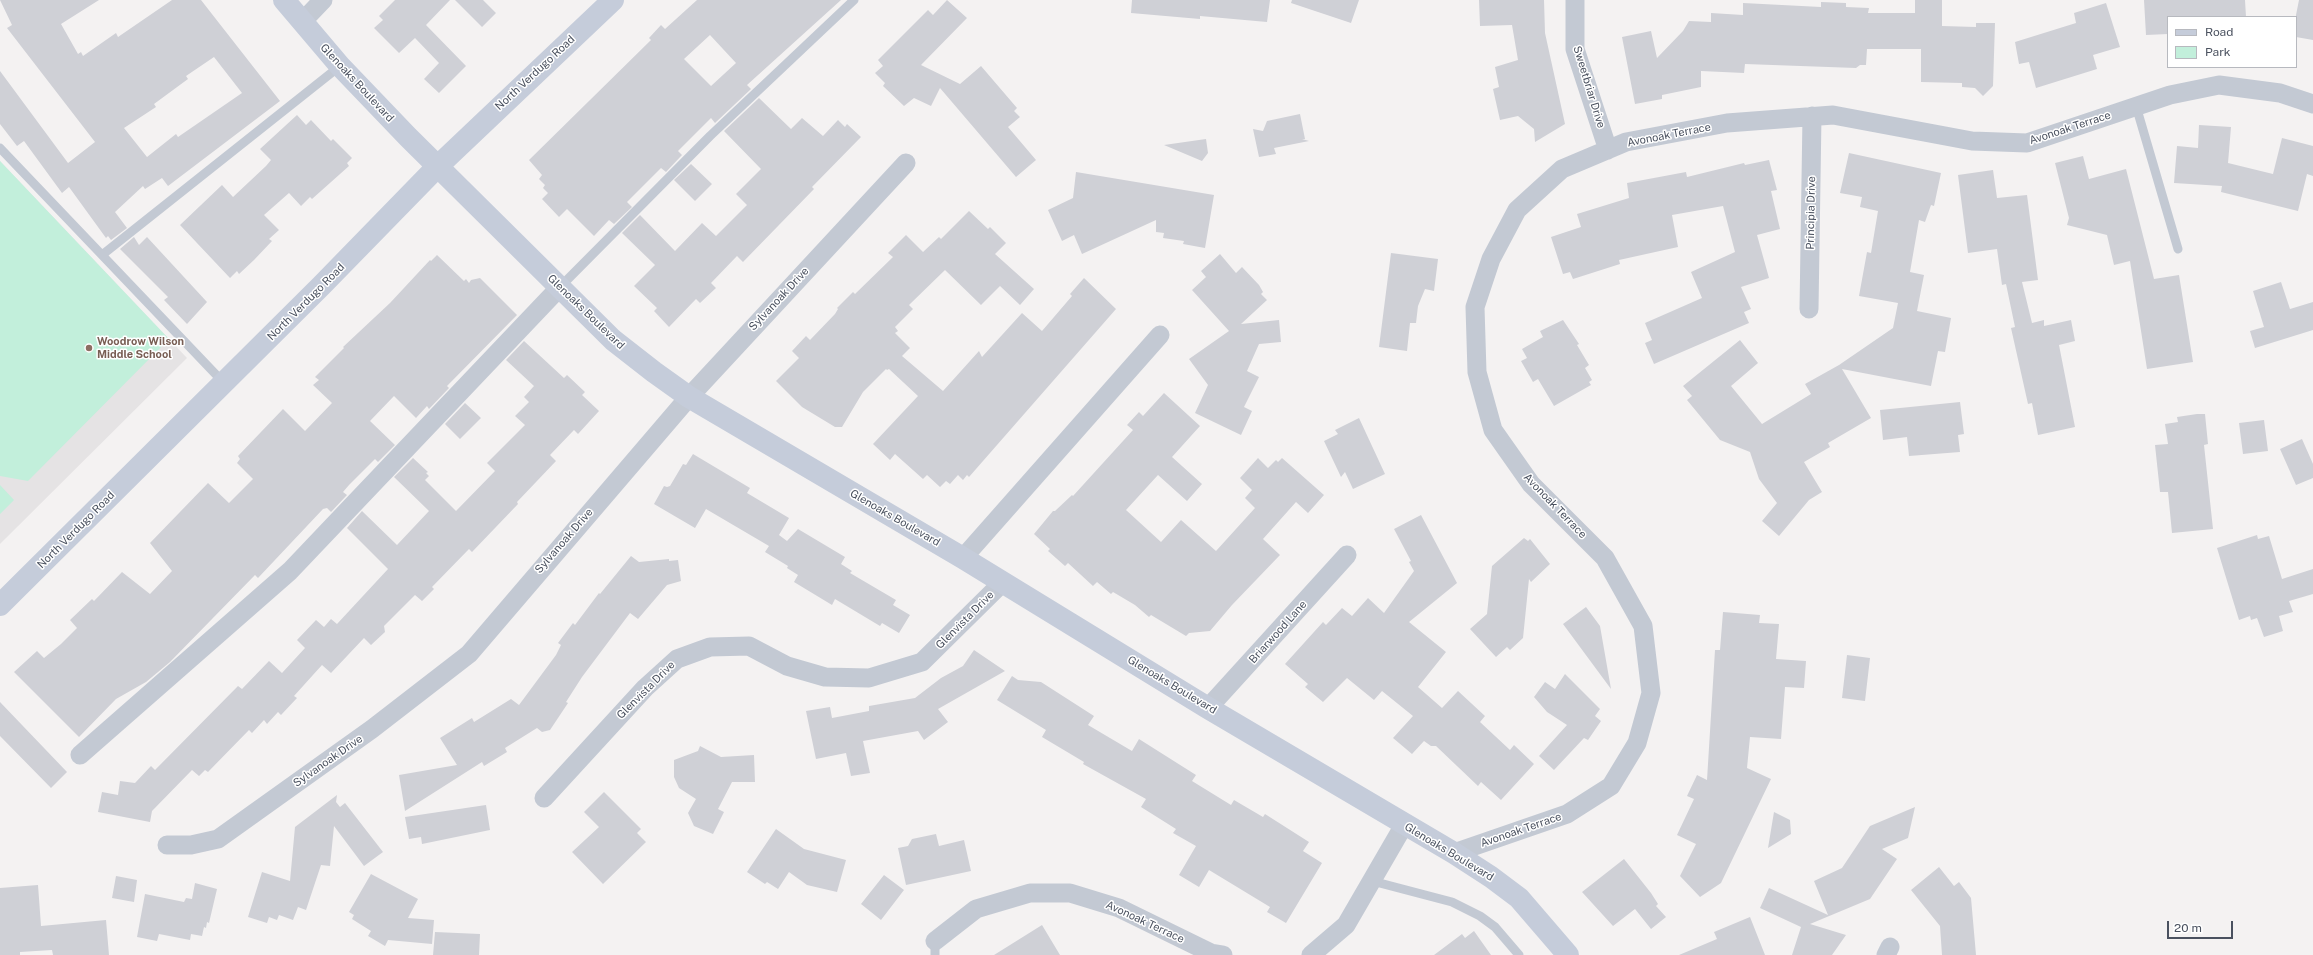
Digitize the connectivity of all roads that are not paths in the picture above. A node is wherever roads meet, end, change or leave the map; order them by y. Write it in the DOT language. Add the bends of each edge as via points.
graph roads {
  1 [pos="284,0"];
  2 [pos="323,0"];
  3 [pos="612,0"];
  4 [pos="854,0"];
  5 [pos="1575,0"];
  6 [pos="302,22"];
  7 [pos="340,66"];
  8 [pos="2313,104"];
  9 [pos="2136,106"];
  10 [pos="1812,116"];
  11 [pos="0,148"];
  12 [pos="1608,150"];
  13 [pos="906,163"];
  14 [pos="438,166"];
  15 [pos="2178,249"];
  16 [pos="102,255"];
  17 [pos="560,287"];
  18 [pos="1809,309"];
  19 [pos="1160,335"];
  20 [pos="224,383"];
  21 [pos="689,397"];
  22 [pos="1347,555"];
  23 [pos="963,558"];
  24 [pos="1002,583"];
  25 [pos="0,605"];
  26 [pos="1208,708"];
  27 [pos="80,755"];
  28 [pos="544,798"];
  29 [pos="1404,825"];
  30 [pos="167,845"];
  31 [pos="1454,853"];
  32 [pos="1372,882"];
  33 [pos="935,948"];
  34 [pos="1223,955"];
  35 [pos="1311,955"];
  36 [pos="1519,955"];
  37 [pos="1568,955"];
  1 -- 6 [label="street, Glenoaks Boulevard"];
  2 -- 6 [label="street"];
  3 -- 14 [label="street, North Verdugo Road"];
  4 -- 17 [label="lane" via="710,136"];
  5 -- 12 [label="street, Sweetbriar Drive" via="1575,49"];
  6 -- 7 [label="street, Glenoaks Boulevard"];
  7 -- 14 [label="street, Glenoaks Boulevard"];
  7 -- 16 [label="lane"];
  8 -- 9 [label="street, Avonoak Terrace" via="2280,93 2219,85 2170,95"];
  9 -- 10 [label="street, Avonoak Terrace" via="2027,143 1972,141 1833,115"];
  9 -- 15 [label="lane"];
  10 -- 12 [label="street, Avonoak Terrace" via="1727,123 1626,142"];
  10 -- 18 [label="street, Principia Drive"];
  11 -- 16 [label="lane"];
  12 -- 31 [label="street, Avonoak Terrace" via="1562,169 1517,210 1491,259 1475,307 1477,372 1493,430 1531,484 1605,558 1643,626 1651,693 1637,743 1611,786 1567,814"];
  13 -- 21 [label="street, Sylvanoak Drive"];
  14 -- 17 [label="street, Glenoaks Boulevard"];
  14 -- 20 [label="street, North Verdugo Road"];
  16 -- 20 [label="lane"];
  17 -- 21 [label="street, Glenoaks Boulevard" via="613,340"];
  17 -- 27 [label="street" via="290,571"];
  19 -- 23 [label="street"];
  20 -- 25 [label="street, North Verdugo Road"];
  21 -- 23 [label="street, Glenoaks Boulevard"];
  21 -- 30 [label="street, Sylvanoak Drive" via="469,654 372,729 218,839 191,845"];
  22 -- 26 [label="street, Briarwood Lane"];
  23 -- 24 [label="street, Glenoaks Boulevard"];
  24 -- 26 [label="street, Glenoaks Boulevard"];
  24 -- 28 [label="street, Glenvista Drive" via="922,662 869,678 824,677 788,666 749,646 710,647 676,659 645,688"];
  26 -- 29 [label="street, Glenoaks Boulevard"];
  29 -- 31 [label="street, Glenoaks Boulevard"];
  29 -- 32 [label="street"];
  31 -- 37 [label="street, Glenoaks Boulevard" via="1519,898"];
  32 -- 35 [label="street" via="1346,925"];
  32 -- 36 [label="lane" via="1452,902 1495,927"];
  33 -- 34 [label="street, Avonoak Terrace" via="976,909 1030,893 1070,892 1119,908 1211,953"];
}
